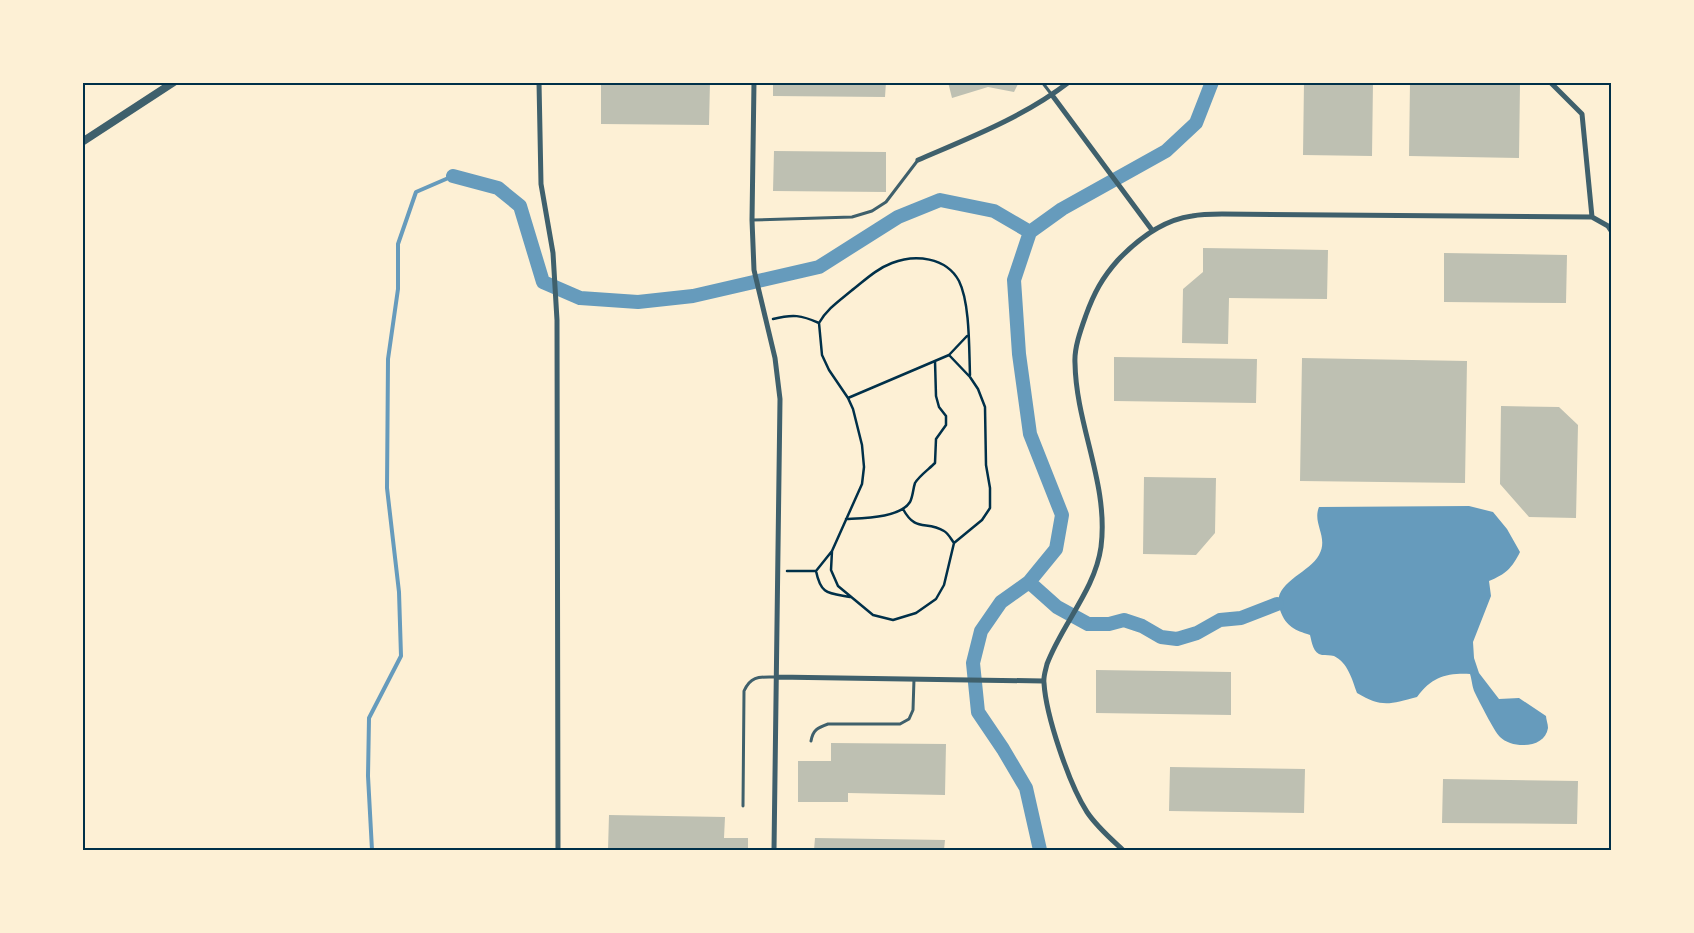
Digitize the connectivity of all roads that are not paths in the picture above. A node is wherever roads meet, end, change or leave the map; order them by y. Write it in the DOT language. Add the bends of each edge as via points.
graph roads {
  1 [pos="174,82"];
  2 [pos="539,82"];
  3 [pos="754,82"];
  4 [pos="1042,82"];
  5 [pos="1069,82"];
  6 [pos="1550,82"];
  7 [pos="1052,95"];
  8 [pos="82,142"];
  9 [pos="918,160"];
  10 [pos="1592,217"];
  11 [pos="752,220"];
  12 [pos="1152,230"];
  13 [pos="1612,232"];
  14 [pos="776,676"];
  15 [pos="914,679"];
  16 [pos="1043,681"];
  17 [pos="811,741"];
  18 [pos="743,806"];
  19 [pos="558,850"];
  20 [pos="774,850"];
  21 [pos="1124,850"];
  1 -- 8 [label="street"];
  2 -- 19 [label="street" via="541,184 553,253 557,320"];
  3 -- 11 [label="street"];
  4 -- 7 [label="lane"];
  5 -- 7 [label="street"];
  6 -- 10 [label="street" via="1582,114"];
  7 -- 9 [label="street" via="989,129"];
  7 -- 12 [label="street"];
  9 -- 11 [label="lane" via="886,202 872,211 852,217"];
  10 -- 12 [label="street" via="1222,214 1191,216"];
  10 -- 13 [label="street"];
  11 -- 14 [label="street" via="754,270 775,358 780,399"];
  12 -- 16 [label="street" via="1131,246 1108,271 1094,291 1082,325 1074,361 1078,398 1100,490 1101,548 1093,575 1047,665"];
  14 -- 15 [label="street"];
  14 -- 18 [label="lane" via="758,677 748,683 744,691"];
  14 -- 20 [label="street"];
  15 -- 16 [label="street"];
  15 -- 17 [label="lane" via="913,710 909,719 900,724 828,724 813,732"];
  16 -- 21 [label="street" via="1050,719 1086,811"];
}
